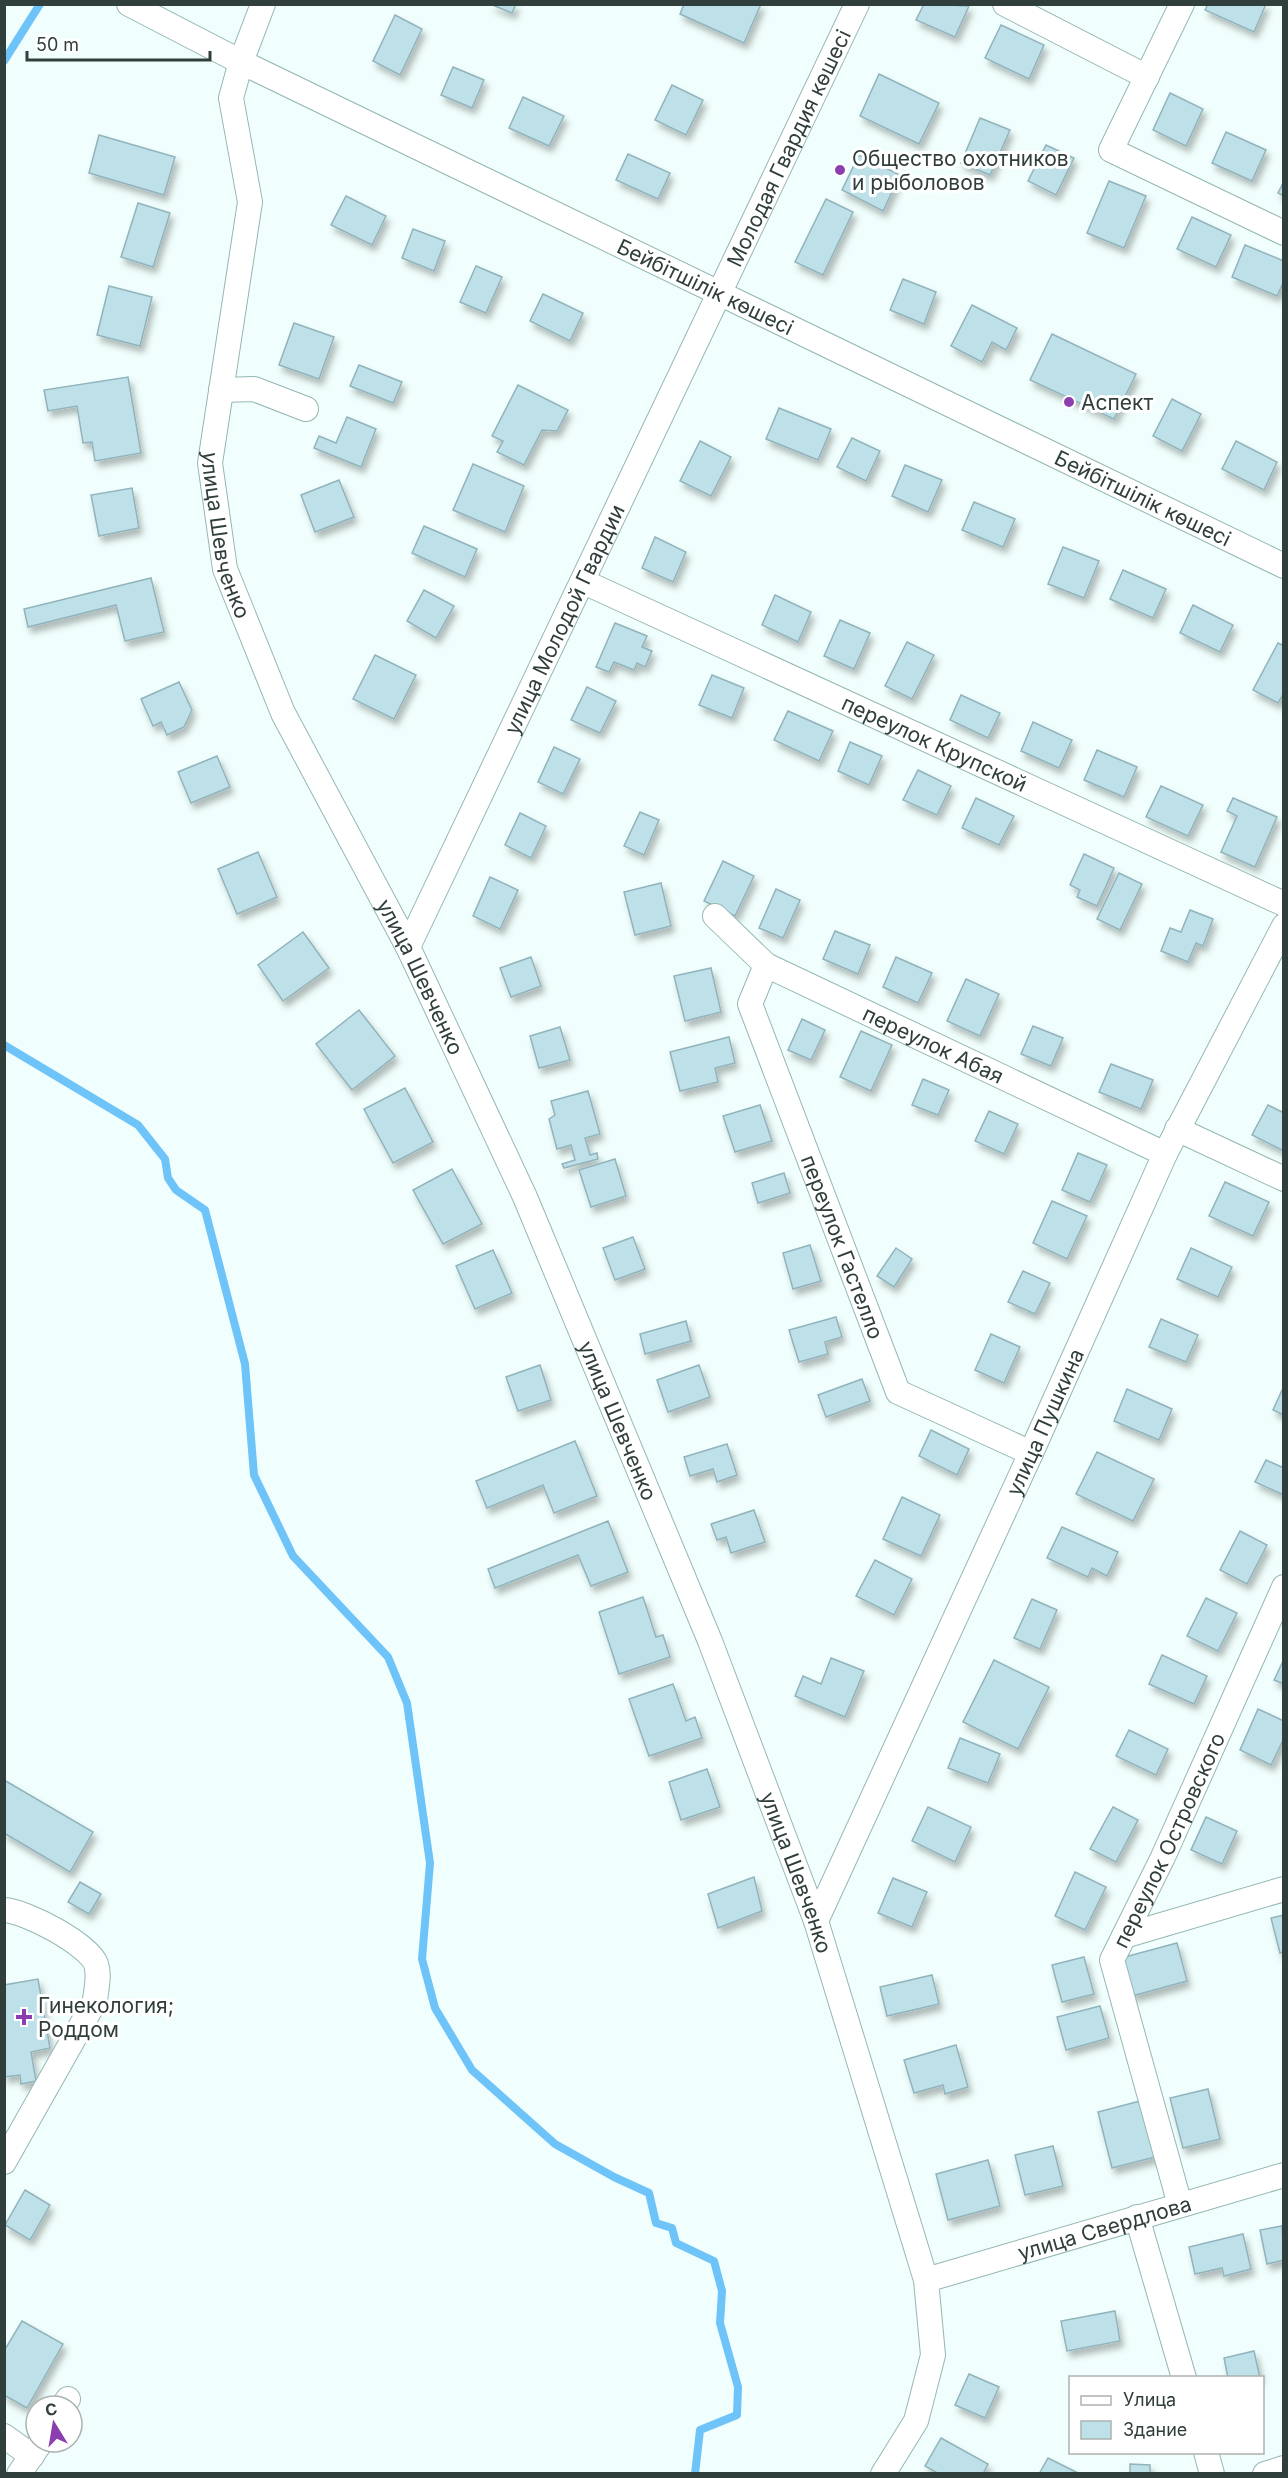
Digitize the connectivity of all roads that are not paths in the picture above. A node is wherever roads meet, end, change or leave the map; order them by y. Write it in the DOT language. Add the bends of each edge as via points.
graph roads {
  1 [pos="129,4"];
  2 [pos="263,4"];
  3 [pos="857,4"];
  4 [pos="1005,4"];
  5 [pos="1182,4"];
  6 [pos="241,62"];
  7 [pos="1147,77"];
  8 [pos="1284,233"];
  9 [pos="718,292"];
  10 [pos="221,390"];
  11 [pos="306,409"];
  12 [pos="1284,566"];
  13 [pos="584,582"];
  14 [pos="1284,904"];
  15 [pos="715,916"];
  16 [pos="1284,926"];
  17 [pos="408,947"];
  18 [pos="766,965"];
  19 [pos="1177,1129"];
  20 [pos="1164,1154"];
  21 [pos="1284,1179"];
  22 [pos="1031,1454"];
  23 [pos="1284,1587"];
  24 [pos="1284,1889"];
  25 [pos="4,1910"];
  26 [pos="816,1921"];
  27 [pos="1124,1936"];
  28 [pos="4,2162"];
  29 [pos="1284,2175"];
  30 [pos="1180,2205"];
  31 [pos="1137,2217"];
  32 [pos="926,2280"];
  33 [pos="1183,2376"];
  34 [pos="4,2436"];
  35 [pos="1207,2454"];
  36 [pos="31,2457"];
  37 [pos="1284,2468"];
  38 [pos="883,2474"];
  39 [pos="1212,2474"];
  40 [pos="1266,2474"];
  1 -- 6 [label="street, Бейбітшілік көшесі"];
  2 -- 6 [label="street, улица Шевченко"];
  3 -- 9 [label="street, Молодая Гвардия көшесі"];
  4 -- 7 [label="street"];
  5 -- 7 [label="street"];
  6 -- 9 [label="street, Бейбітшілік көшесі"];
  6 -- 10 [label="street, улица Шевченко" via="231,104 250,202"];
  7 -- 8 [label="street" via="1111,150"];
  9 -- 12 [label="street, Бейбітшілік көшесі"];
  9 -- 13 [label="street, улица Молодой Гвардии"];
  10 -- 11 [label="street" via="254,389"];
  10 -- 17 [label="street, улица Шевченко" via="210,463 225,569 283,713"];
  13 -- 14 [label="street, переулок Крупской"];
  13 -- 17 [label="street, улица Молодой Гвардии"];
  15 -- 18 [label="street, переулок Абая"];
  16 -- 19 [label="street, улица Пушкина"];
  17 -- 26 [label="street, улица Шевченко" via="525,1197 710,1641"];
  18 -- 20 [label="street, переулок Абая"];
  18 -- 22 [label="street, переулок Гастелло" via="750,1004 898,1392"];
  19 -- 20 [label="street, улица Пушкина"];
  19 -- 21 [label="street"];
  20 -- 22 [label="street, улица Пушкина"];
  22 -- 26 [label="street, улица Пушкина"];
  23 -- 27 [label="street, переулок Островского"];
  24 -- 27 [label="street"];
  25 -- 28 [label="street" via="30,1918 83,1947 95,1963 98,1980 94,2001"];
  26 -- 32 [label="street, улица Шевченко"];
  27 -- 30 [label="street, переулок Островского" via="1112,1960"];
  29 -- 30 [label="street, улица Свердлова"];
  30 -- 31 [label="street, улица Свердлова"];
  31 -- 32 [label="street, улица Свердлова"];
  31 -- 33 [label="street"];
  32 -- 38 [label="street, улица Шевченко" via="933,2355 916,2421"];
  34 -- 36 [label="street"];
  35 -- 39 [label="street"];
  37 -- 40 [label="street"];
}
